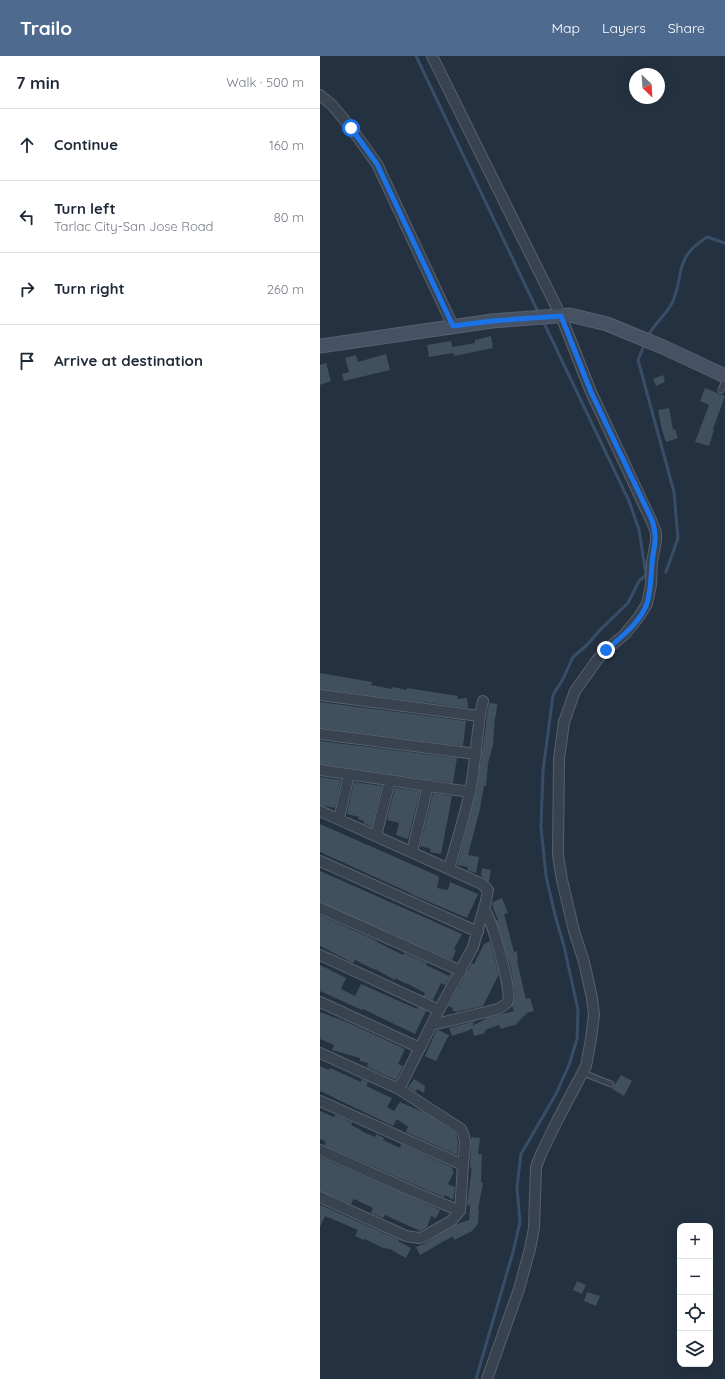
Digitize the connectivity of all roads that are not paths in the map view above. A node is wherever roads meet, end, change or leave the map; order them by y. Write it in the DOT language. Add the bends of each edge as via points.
graph roads {
  1 [pos="432,56"];
  2 [pos="320,95"];
  3 [pos="556,316"];
  4 [pos="453,326"];
  5 [pos="320,346"];
  6 [pos="725,376"];
  7 [pos="725,381"];
  8 [pos="721,390"];
  9 [pos="320,695"];
  10 [pos="482,701"];
  11 [pos="479,716"];
  12 [pos="320,734"];
  13 [pos="476,754"];
  14 [pos="320,770"];
  15 [pos="349,774"];
  16 [pos="390,780"];
  17 [pos="428,785"];
  18 [pos="470,792"];
  19 [pos="320,811"];
  20 [pos="339,819"];
  21 [pos="376,836"];
  22 [pos="412,852"];
  23 [pos="320,860"];
  24 [pos="449,869"];
  25 [pos="320,908"];
  26 [pos="484,909"];
  27 [pos="478,932"];
  28 [pos="320,955"];
  29 [pos="461,971"];
  30 [pos="320,1002"];
  31 [pos="439,1010"];
  32 [pos="432,1025"];
  33 [pos="420,1048"];
  34 [pos="320,1053"];
  35 [pos="583,1073"];
  36 [pos="611,1084"];
  37 [pos="399,1090"];
  38 [pos="320,1101"];
  39 [pos="320,1150"];
  40 [pos="462,1165"];
  41 [pos="320,1197"];
  42 [pos="460,1211"];
  43 [pos="487,1379"];
  1 -- 3 [label="street"];
  2 -- 4 [label="street" via="332,105 377,164"];
  3 -- 4 [label="main road"];
  3 -- 6 [label="main road" via="570,315 607,324"];
  3 -- 35 [label="street" via="656,532 647,604 624,635 597,660 575,691 564,722 559,759 559,862 574,931 584,962 594,1015 588,1058"];
  4 -- 5 [label="main road"];
  7 -- 8 [label="lane"];
  9 -- 11 [label="street"];
  10 -- 11 [label="street"];
  11 -- 13 [label="street"];
  12 -- 13 [label="street"];
  13 -- 18 [label="street"];
  14 -- 15 [label="street"];
  15 -- 16 [label="street"];
  15 -- 20 [label="street"];
  16 -- 17 [label="street"];
  16 -- 21 [label="street"];
  17 -- 18 [label="street"];
  17 -- 22 [label="street"];
  18 -- 24 [label="street"];
  19 -- 20 [label="street"];
  20 -- 21 [label="street"];
  21 -- 22 [label="street"];
  22 -- 24 [label="street"];
  23 -- 27 [label="street"];
  24 -- 26 [label="street" via="487,887"];
  25 -- 29 [label="street"];
  26 -- 27 [label="street"];
  26 -- 32 [label="street" via="500,954 508,986 508,1002 498,1009"];
  27 -- 29 [label="street"];
  28 -- 31 [label="street"];
  29 -- 31 [label="street"];
  30 -- 33 [label="street"];
  31 -- 32 [label="street"];
  32 -- 33 [label="street"];
  33 -- 37 [label="street"];
  34 -- 37 [label="street"];
  35 -- 36 [label="lane"];
  35 -- 43 [label="street" via="538,1161 535,1175 534,1228 529,1255"];
  37 -- 40 [label="street" via="461,1129 465,1143"];
  38 -- 40 [label="street"];
  39 -- 42 [label="street"];
  40 -- 42 [label="street"];
  41 -- 42 [label="street" via="406,1236 419,1238 451,1220"];
}
